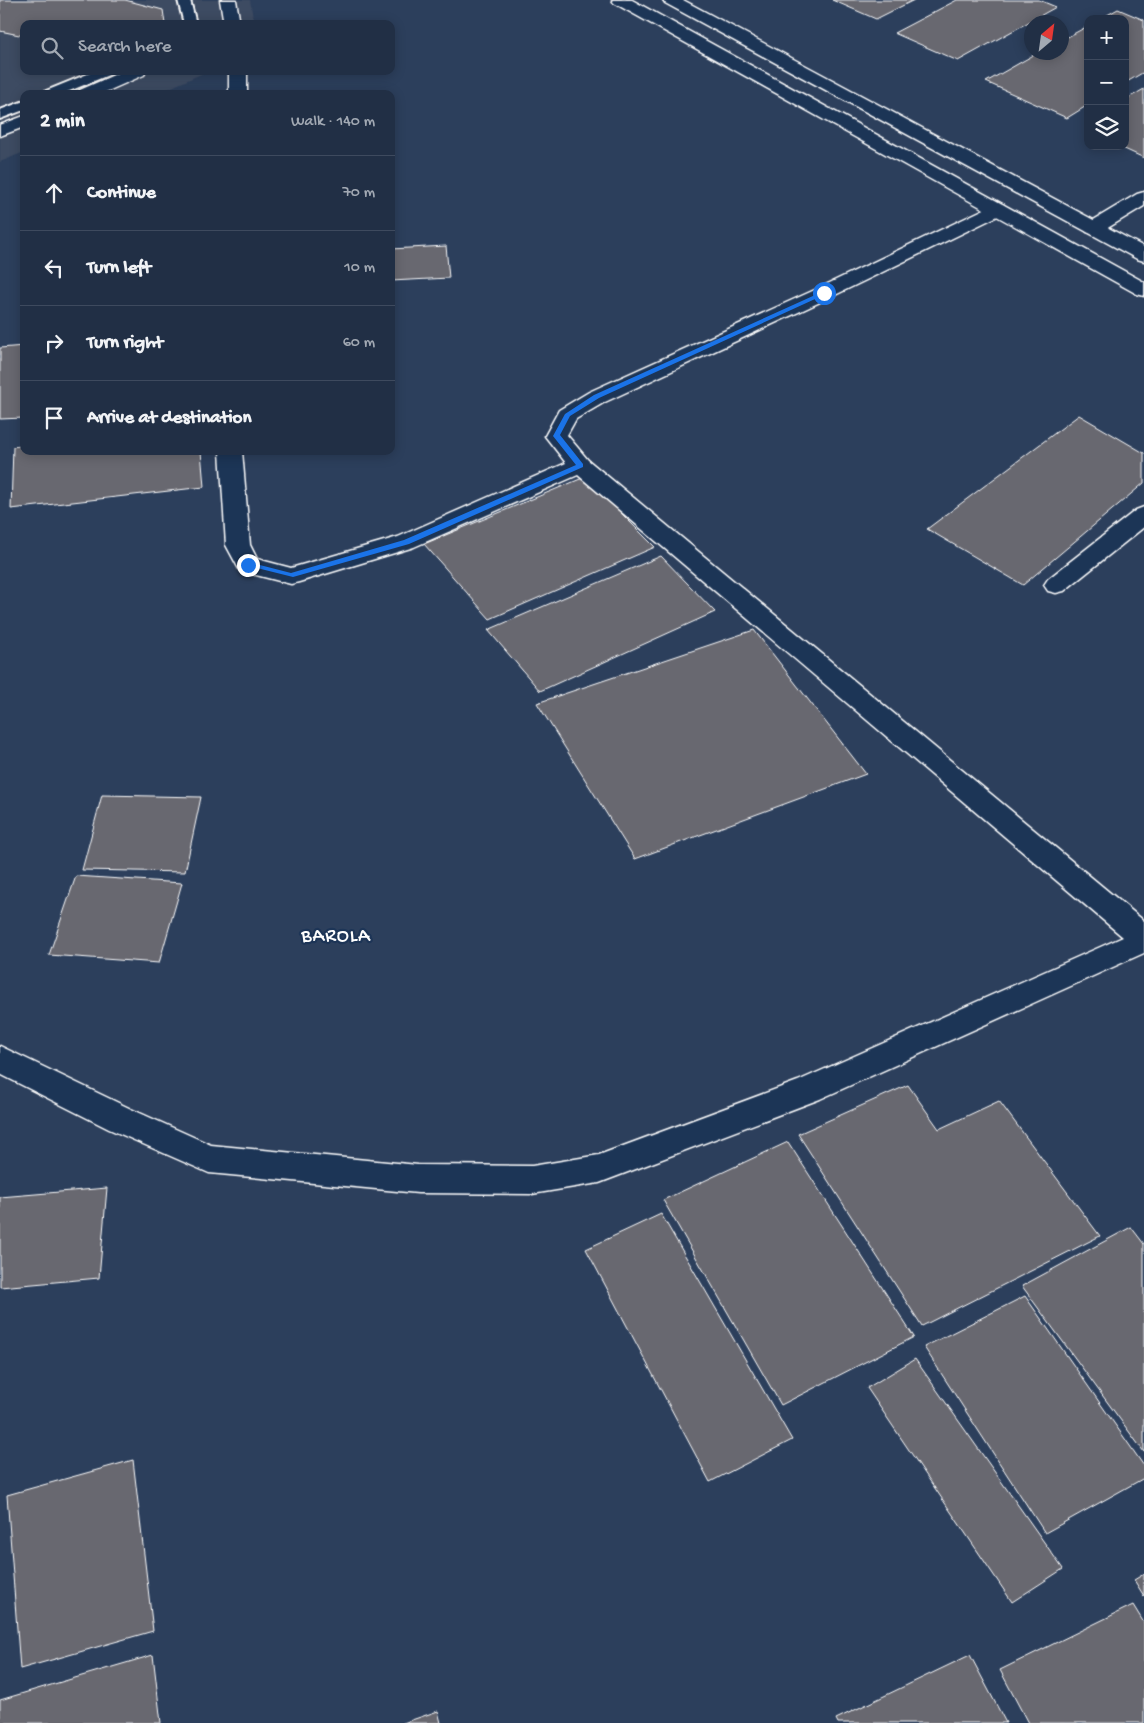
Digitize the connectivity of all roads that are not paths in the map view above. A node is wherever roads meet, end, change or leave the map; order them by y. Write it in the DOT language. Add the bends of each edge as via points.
graph roads {
  1 [pos="184,0"];
  2 [pos="228,0"];
  3 [pos="620,0"];
  4 [pos="671,0"];
  5 [pos="189,20"];
  6 [pos="231,20"];
  7 [pos="97,75"];
  8 [pos="129,75"];
  9 [pos="238,75"];
  10 [pos="60,90"];
  11 [pos="95,90"];
  12 [pos="238,90"];
  13 [pos="20,107"];
  14 [pos="0,116"];
  15 [pos="20,123"];
  16 [pos="0,131"];
  17 [pos="1144,198"];
  18 [pos="997,209"];
  19 [pos="1094,228"];
  20 [pos="1144,255"];
  21 [pos="1144,290"];
  22 [pos="231,455"];
  23 [pos="580,465"];
  24 [pos="1144,515"];
  25 [pos="1056,585"];
  26 [pos="1144,939"];
  27 [pos="0,1059"];
  1 -- 5 [label="lane"];
  2 -- 6 [label="street"];
  3 -- 18 [label="street"];
  4 -- 19 [label="street"];
  7 -- 10 [label="lane"];
  8 -- 11 [label="street"];
  9 -- 12 [label="street"];
  13 -- 14 [label="lane"];
  15 -- 16 [label="street"];
  17 -- 19 [label="street"];
  18 -- 21 [label="street"];
  18 -- 23 [label="street" via="597,397 567,415 556,436"];
  19 -- 20 [label="street"];
  22 -- 23 [label="street" via="238,545 248,565 291,576 406,542"];
  23 -- 26 [label="street"];
  24 -- 25 [label="street"];
  26 -- 27 [label="street" via="809,1090 599,1169 532,1180 418,1179 209,1159"];
}
